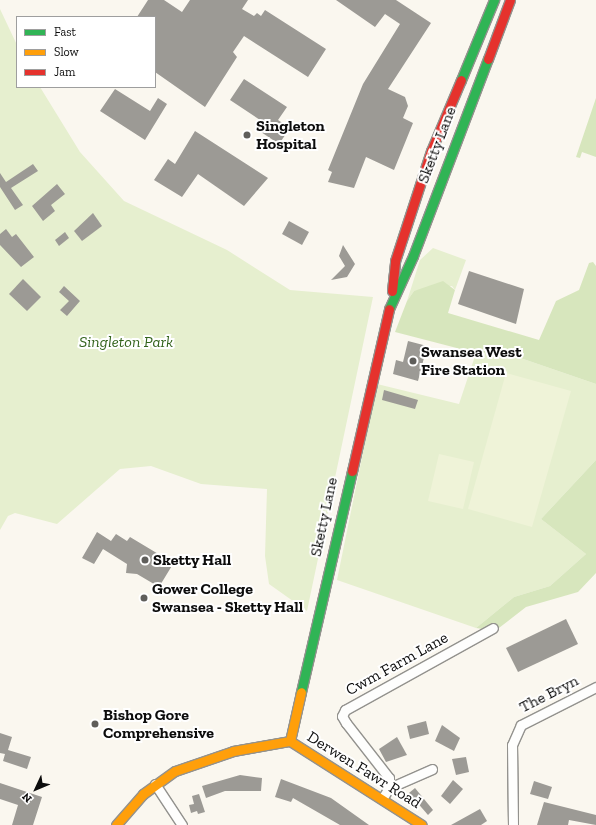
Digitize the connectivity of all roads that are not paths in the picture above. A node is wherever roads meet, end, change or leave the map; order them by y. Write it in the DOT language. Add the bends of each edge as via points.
graph roads {
  1 [pos="494,0"];
  2 [pos="510,0"];
  3 [pos="391,300"];
  4 [pos="493,628"];
  5 [pos="596,687"];
  6 [pos="290,741"];
  7 [pos="432,769"];
  8 [pos="154,784"];
  9 [pos="389,788"];
  10 [pos="382,799"];
  11 [pos="116,825"];
  12 [pos="182,825"];
  13 [pos="422,825"];
  14 [pos="513,825"];
  1 -- 3 [label="main road, Sketty Lane" via="431,151 407,218 395,261"];
  2 -- 3 [label="main road, Sketty Lane" via="413,256"];
  3 -- 6 [label="main road, Sketty Lane"];
  4 -- 9 [label="street, Cwm Farm Lane" via="345,710 342,716 389,778"];
  5 -- 14 [label="street, The Bryn" via="521,725 512,745"];
  6 -- 8 [label="main road" via="233,751 193,763"];
  6 -- 10 [label="main road, Derwen Fawr Road"];
  7 -- 9 [label="street"];
  8 -- 11 [label="main road"];
  8 -- 12 [label="street"];
  9 -- 10 [label="street"];
  10 -- 13 [label="main road, Derwen Fawr Road"];
}
